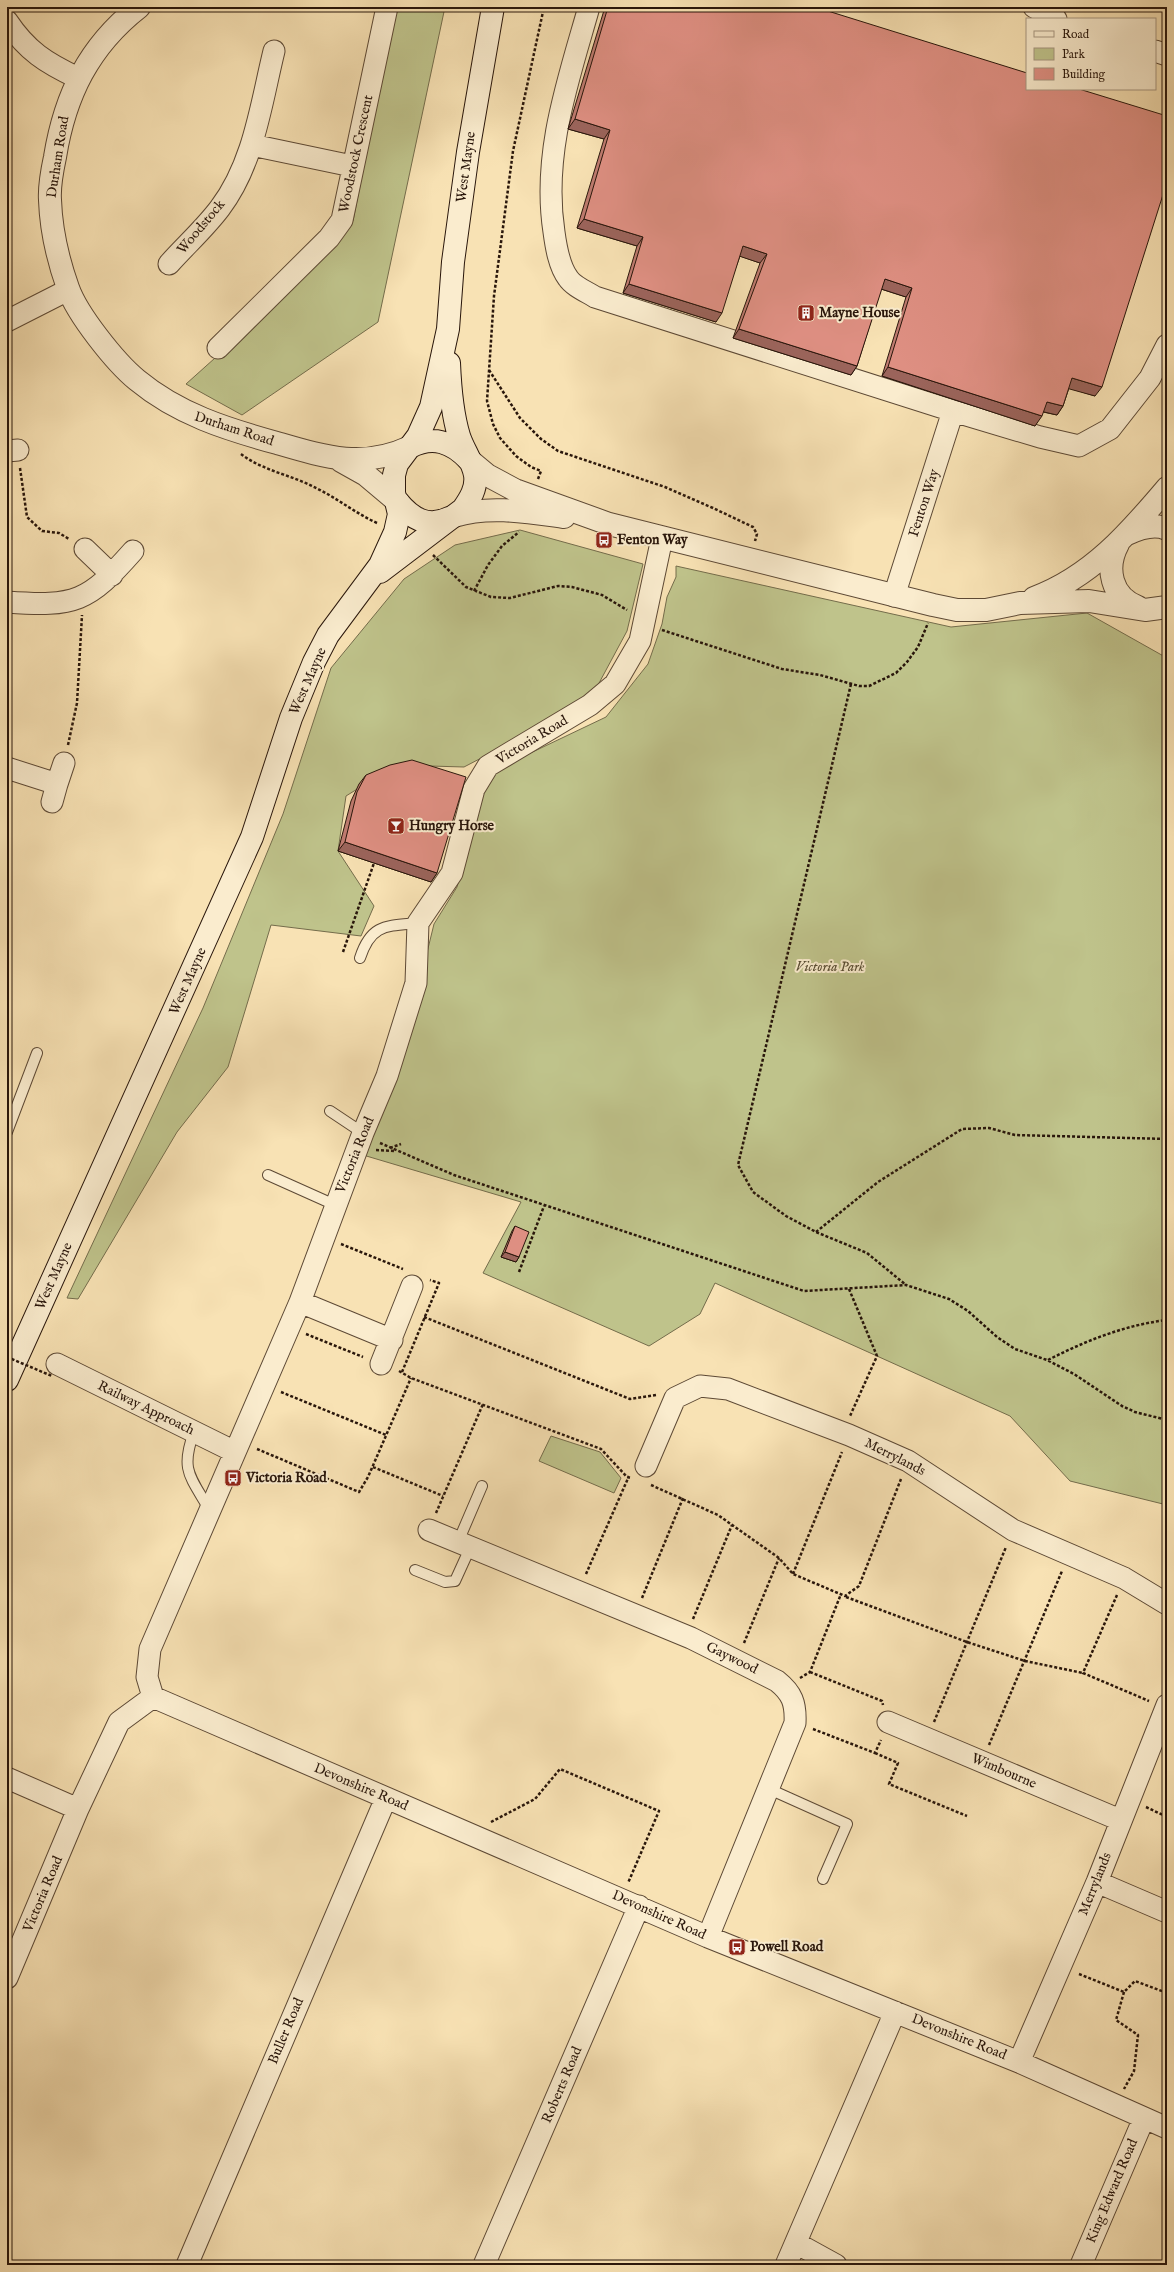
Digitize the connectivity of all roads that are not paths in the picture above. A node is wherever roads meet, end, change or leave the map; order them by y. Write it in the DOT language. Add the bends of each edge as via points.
graph roads {
  1 [pos="139,7"];
  2 [pos="387,7"];
  3 [pos="494,7"];
  4 [pos="589,7"];
  5 [pos="1034,7"];
  6 [pos="1054,18"];
  7 [pos="7,21"];
  8 [pos="274,51"];
  9 [pos="1156,51"];
  10 [pos="1167,55"];
  11 [pos="78,78"];
  12 [pos="252,145"];
  13 [pos="352,166"];
  14 [pos="169,264"];
  15 [pos="68,290"];
  16 [pos="7,322"];
  17 [pos="448,329"];
  18 [pos="1167,345"];
  19 [pos="218,348"];
  20 [pos="953,411"];
  21 [pos="410,447"];
  22 [pos="334,458"];
  23 [pos="469,460"];
  24 [pos="1167,488"];
  25 [pos="398,502"];
  26 [pos="454,516"];
  27 [pos="609,524"];
  28 [pos="1167,529"];
  29 [pos="662,538"];
  30 [pos="1122,539"];
  31 [pos="84,549"];
  32 [pos="133,551"];
  33 [pos="112,575"];
  34 [pos="367,584"];
  35 [pos="894,596"];
  36 [pos="7,602"];
  37 [pos="1020,604"];
  38 [pos="1167,607"];
  39 [pos="1145,610"];
  40 [pos="64,763"];
  41 [pos="7,768"];
  42 [pos="418,923"];
  43 [pos="360,958"];
  44 [pos="37,1053"];
  45 [pos="330,1111"];
  46 [pos="7,1132"];
  47 [pos="363,1133"];
  48 [pos="268,1175"];
  49 [pos="335,1205"];
  50 [pos="416,1278"];
  51 [pos="300,1302"];
  52 [pos="392,1340"];
  53 [pos="381,1364"];
  54 [pos="55,1370"];
  55 [pos="7,1380"];
  56 [pos="194,1432"];
  57 [pos="237,1447"];
  58 [pos="643,1476"];
  59 [pos="482,1486"];
  60 [pos="209,1509"];
  61 [pos="429,1530"];
  62 [pos="464,1545"];
  63 [pos="416,1570"];
  64 [pos="1167,1604"];
  65 [pos="153,1697"];
  66 [pos="1166,1707"];
  67 [pos="888,1722"];
  68 [pos="7,1778"];
  69 [pos="769,1789"];
  70 [pos="386,1798"];
  71 [pos="78,1809"];
  72 [pos="1120,1820"];
  73 [pos="823,1880"];
  74 [pos="1097,1882"];
  75 [pos="631,1902"];
  76 [pos="1167,1912"];
  77 [pos="708,1936"];
  78 [pos="7,1978"];
  79 [pos="896,2012"];
  80 [pos="1019,2062"];
  81 [pos="1144,2118"];
  82 [pos="1167,2128"];
  83 [pos="796,2242"];
  84 [pos="187,2265"];
  85 [pos="484,2265"];
  86 [pos="786,2265"];
  87 [pos="836,2265"];
  88 [pos="1081,2265"];
  1 -- 11 [label="street, Durham Road" via="110,35"];
  2 -- 13 [label="street, Woodstock Crescent"];
  3 -- 17 [label="street, West Mayne" via="468,152 453,262"];
  4 -- 20 [label="street" via="558,119 551,171 551,211 556,249 568,279 595,297"];
  5 -- 6 [label="street"];
  7 -- 11 [label="street" via="20,41 36,54 54,67"];
  8 -- 12 [label="street, Woodstock"];
  9 -- 10 [label="street"];
  11 -- 15 [label="street, Durham Road" via="68,100 58,136 49,198 54,234"];
  12 -- 13 [label="street"];
  12 -- 14 [label="street, Woodstock" via="220,207"];
  13 -- 19 [label="street, Woodstock Crescent" via="342,220 329,238"];
  15 -- 16 [label="street"];
  15 -- 22 [label="street, Durham Road" via="105,347 135,379 160,398 187,413 238,433"];
  17 -- 21 [label="street, West Mayne" via="431,407 425,423"];
  17 -- 23 [label="street, West Mayne" via="449,379 453,409 457,430"];
  18 -- 20 [label="street" via="1150,378 1110,429 1079,446"];
  20 -- 35 [label="street, Fenton Way"];
  21 -- 22 [label="street, Durham Road" via="386,457 367,460"];
  21 -- 23 [label="street" via="427,440 437,441 460,450"];
  21 -- 25 [label="street, West Mayne" via="397,464 394,475 394,493"];
  22 -- 25 [label="street, Durham Road" via="366,475"];
  23 -- 26 [label="street, West Mayne" via="475,476 474,488 463,509"];
  23 -- 27 [label="street" via="487,475 515,490"];
  24 -- 30 [label="street"];
  25 -- 26 [label="street, West Mayne" via="406,512 423,522 434,522"];
  25 -- 34 [label="street, West Mayne" via="399,514 395,532"];
  26 -- 27 [label="street" via="476,510 491,510"];
  26 -- 34 [label="street, West Mayne" via="402,554"];
  27 -- 29 [label="street"];
  28 -- 30 [label="street" via="1152,526 1139,528"];
  29 -- 35 [label="street"];
  29 -- 42 [label="street, Victoria Road" via="640,642 615,684 590,705 488,766 474,789 452,873"];
  30 -- 37 [label="street" via="1105,556 1074,578"];
  30 -- 39 [label="street" via="1112,554 1110,569 1115,588 1124,599"];
  31 -- 33 [label="street"];
  32 -- 33 [label="street"];
  33 -- 36 [label="street" via="96,589 77,600 46,605"];
  34 -- 55 [label="street, West Mayne" via="328,635 311,668 252,837"];
  35 -- 37 [label="street" via="957,610 986,610"];
  37 -- 39 [label="street" via="1089,601"];
  38 -- 39 [label="street"];
  40 -- 41 [label="street" via="55,793"];
  42 -- 43 [label="lane" via="383,926 365,942"];
  42 -- 47 [label="street, Victoria Road" via="416,983 388,1076"];
  44 -- 46 [label="lane"];
  45 -- 47 [label="lane"];
  47 -- 49 [label="street, Victoria Road"];
  48 -- 49 [label="lane"];
  49 -- 51 [label="street, Victoria Road"];
  50 -- 52 [label="street"];
  51 -- 52 [label="street"];
  51 -- 57 [label="street, Victoria Road"];
  52 -- 53 [label="street"];
  54 -- 56 [label="street, Railway Approach"];
  56 -- 57 [label="street, Railway Approach"];
  56 -- 60 [label="lane" via="185,1458 190,1476"];
  57 -- 60 [label="street, Victoria Road"];
  58 -- 64 [label="street, Merrylands" via="675,1398 700,1386 728,1389 846,1434 908,1461 1013,1530 1124,1578"];
  59 -- 62 [label="lane"];
  60 -- 65 [label="street, Victoria Road" via="150,1649 147,1677"];
  61 -- 62 [label="street, Gaywood"];
  62 -- 63 [label="lane" via="455,1581 445,1582"];
  62 -- 69 [label="street, Gaywood" via="686,1636 777,1681 796,1705 795,1722"];
  65 -- 70 [label="street, Devonshire Road"];
  65 -- 71 [label="street, Victoria Road" via="119,1722"];
  66 -- 72 [label="street, Merrylands"];
  67 -- 72 [label="street, Wimbourne"];
  68 -- 71 [label="street"];
  69 -- 73 [label="lane" via="847,1824"];
  69 -- 77 [label="street, Gaywood"];
  70 -- 75 [label="street, Devonshire Road"];
  70 -- 84 [label="street, Buller Road"];
  71 -- 78 [label="street, Victoria Road"];
  72 -- 74 [label="street, Merrylands"];
  74 -- 76 [label="street"];
  74 -- 80 [label="street, Merrylands"];
  75 -- 77 [label="street, Devonshire Road"];
  75 -- 85 [label="street, Roberts Road"];
  77 -- 79 [label="street, Devonshire Road"];
  79 -- 80 [label="street, Devonshire Road"];
  79 -- 83 [label="street"];
  80 -- 81 [label="street, Devonshire Road"];
  81 -- 82 [label="street, Devonshire Road"];
  81 -- 88 [label="street, King Edward Road"];
  83 -- 86 [label="street"];
  83 -- 87 [label="street"];
}
